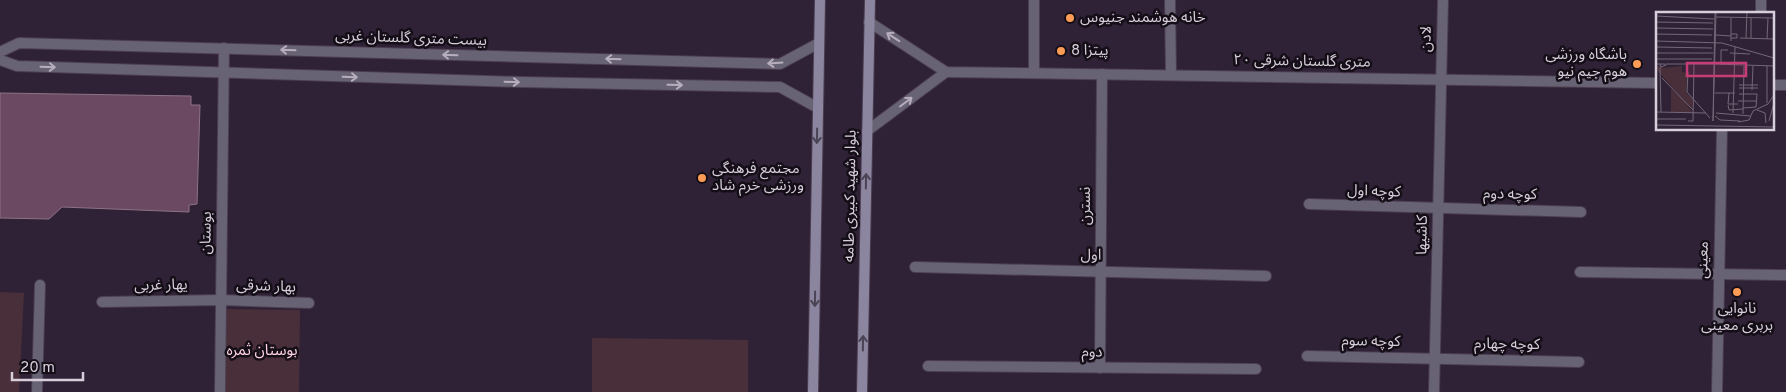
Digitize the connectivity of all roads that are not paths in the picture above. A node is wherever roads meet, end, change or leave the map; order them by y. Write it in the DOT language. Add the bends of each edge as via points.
graph roads {
  1 [pos="820,0"];
  2 [pos="870,0"];
  3 [pos="1034,0"];
  4 [pos="1170,0"];
  5 [pos="1443,0"];
  6 [pos="869,22"];
  7 [pos="819,43"];
  8 [pos="224,48"];
  9 [pos="0,52"];
  10 [pos="0,60"];
  11 [pos="946,72"];
  12 [pos="1034,73"];
  13 [pos="224,74"];
  14 [pos="1102,74"];
  15 [pos="1171,75"];
  16 [pos="1441,79"];
  17 [pos="1656,83"];
  18 [pos="818,108"];
  19 [pos="1722,130"];
  20 [pos="867,131"];
  21 [pos="1309,204"];
  22 [pos="1438,209"];
  23 [pos="1581,212"];
  24 [pos="915,267"];
  25 [pos="1101,272"];
  26 [pos="1580,272"];
  27 [pos="1719,274"];
  28 [pos="1786,275"];
  29 [pos="1266,276"];
  30 [pos="40,285"];
  31 [pos="221,300"];
  32 [pos="102,302"];
  33 [pos="309,303"];
  34 [pos="1307,356"];
  35 [pos="1435,358"];
  36 [pos="1578,362"];
  37 [pos="928,366"];
  38 [pos="1100,368"];
  39 [pos="1256,369"];
  40 [pos="37,392"];
  41 [pos="220,392"];
  42 [pos="813,392"];
  43 [pos="862,392"];
  44 [pos="1434,392"];
  45 [pos="1717,392"];
  1 -- 7 [label="main road"];
  2 -- 6 [label="main road, بلوار شهید کبیری طامه"];
  3 -- 12 [label="street"];
  4 -- 15 [label="street"];
  5 -- 16 [label="street, لادن"];
  11 -- 6 [label="street, one-way"];
  6 -- 20 [label="main road, بلوار شهید کبیری طامه"];
  7 -- 8 [label="street, بیست متری گلستان غربی, one-way" via="780,64"];
  7 -- 18 [label="main road"];
  8 -- 9 [label="street, بیست متری گلستان غربی" via="19,42"];
  8 -- 13 [label="street, بوستان"];
  10 -- 13 [label="street, one-way" via="18,66"];
  11 -- 12 [label="street, ۲۰ متری گلستان شرقی"];
  20 -- 11 [label="street, one-way"];
  12 -- 14 [label="street, ۲۰ متری گلستان شرقی"];
  13 -- 18 [label="street, one-way" via="780,87"];
  13 -- 31 [label="street, بوستان"];
  14 -- 15 [label="street, ۲۰ متری گلستان شرقی"];
  14 -- 25 [label="street, نسترن"];
  15 -- 16 [label="street, ۲۰ متری گلستان شرقی"];
  16 -- 17 [label="street, ۲۰ متری گلستان شرقی"];
  16 -- 22 [label="street, کاشیها"];
  18 -- 42 [label="main road, one-way"];
  19 -- 27 [label="street, معینی"];
  43 -- 20 [label="main road, بلوار شهید کبیری طامه, one-way"];
  21 -- 22 [label="street, کوچه اول"];
  22 -- 23 [label="street, کوچه دوم"];
  22 -- 35 [label="street, کاشیها"];
  24 -- 25 [label="street, اول"];
  25 -- 29 [label="street, اول"];
  25 -- 38 [label="street, نسترن"];
  26 -- 27 [label="street"];
  27 -- 28 [label="street"];
  27 -- 45 [label="street, معینی"];
  30 -- 40 [label="street"];
  31 -- 32 [label="street, یهار غربی"];
  31 -- 33 [label="street, بهار شرقی"];
  31 -- 41 [label="street, بوستان"];
  34 -- 35 [label="street, کوچه سوم"];
  35 -- 36 [label="street, کوچه چهارم"];
  35 -- 44 [label="street, کاشیها"];
  37 -- 38 [label="street, دوم"];
  38 -- 39 [label="street, دوم"];
}
